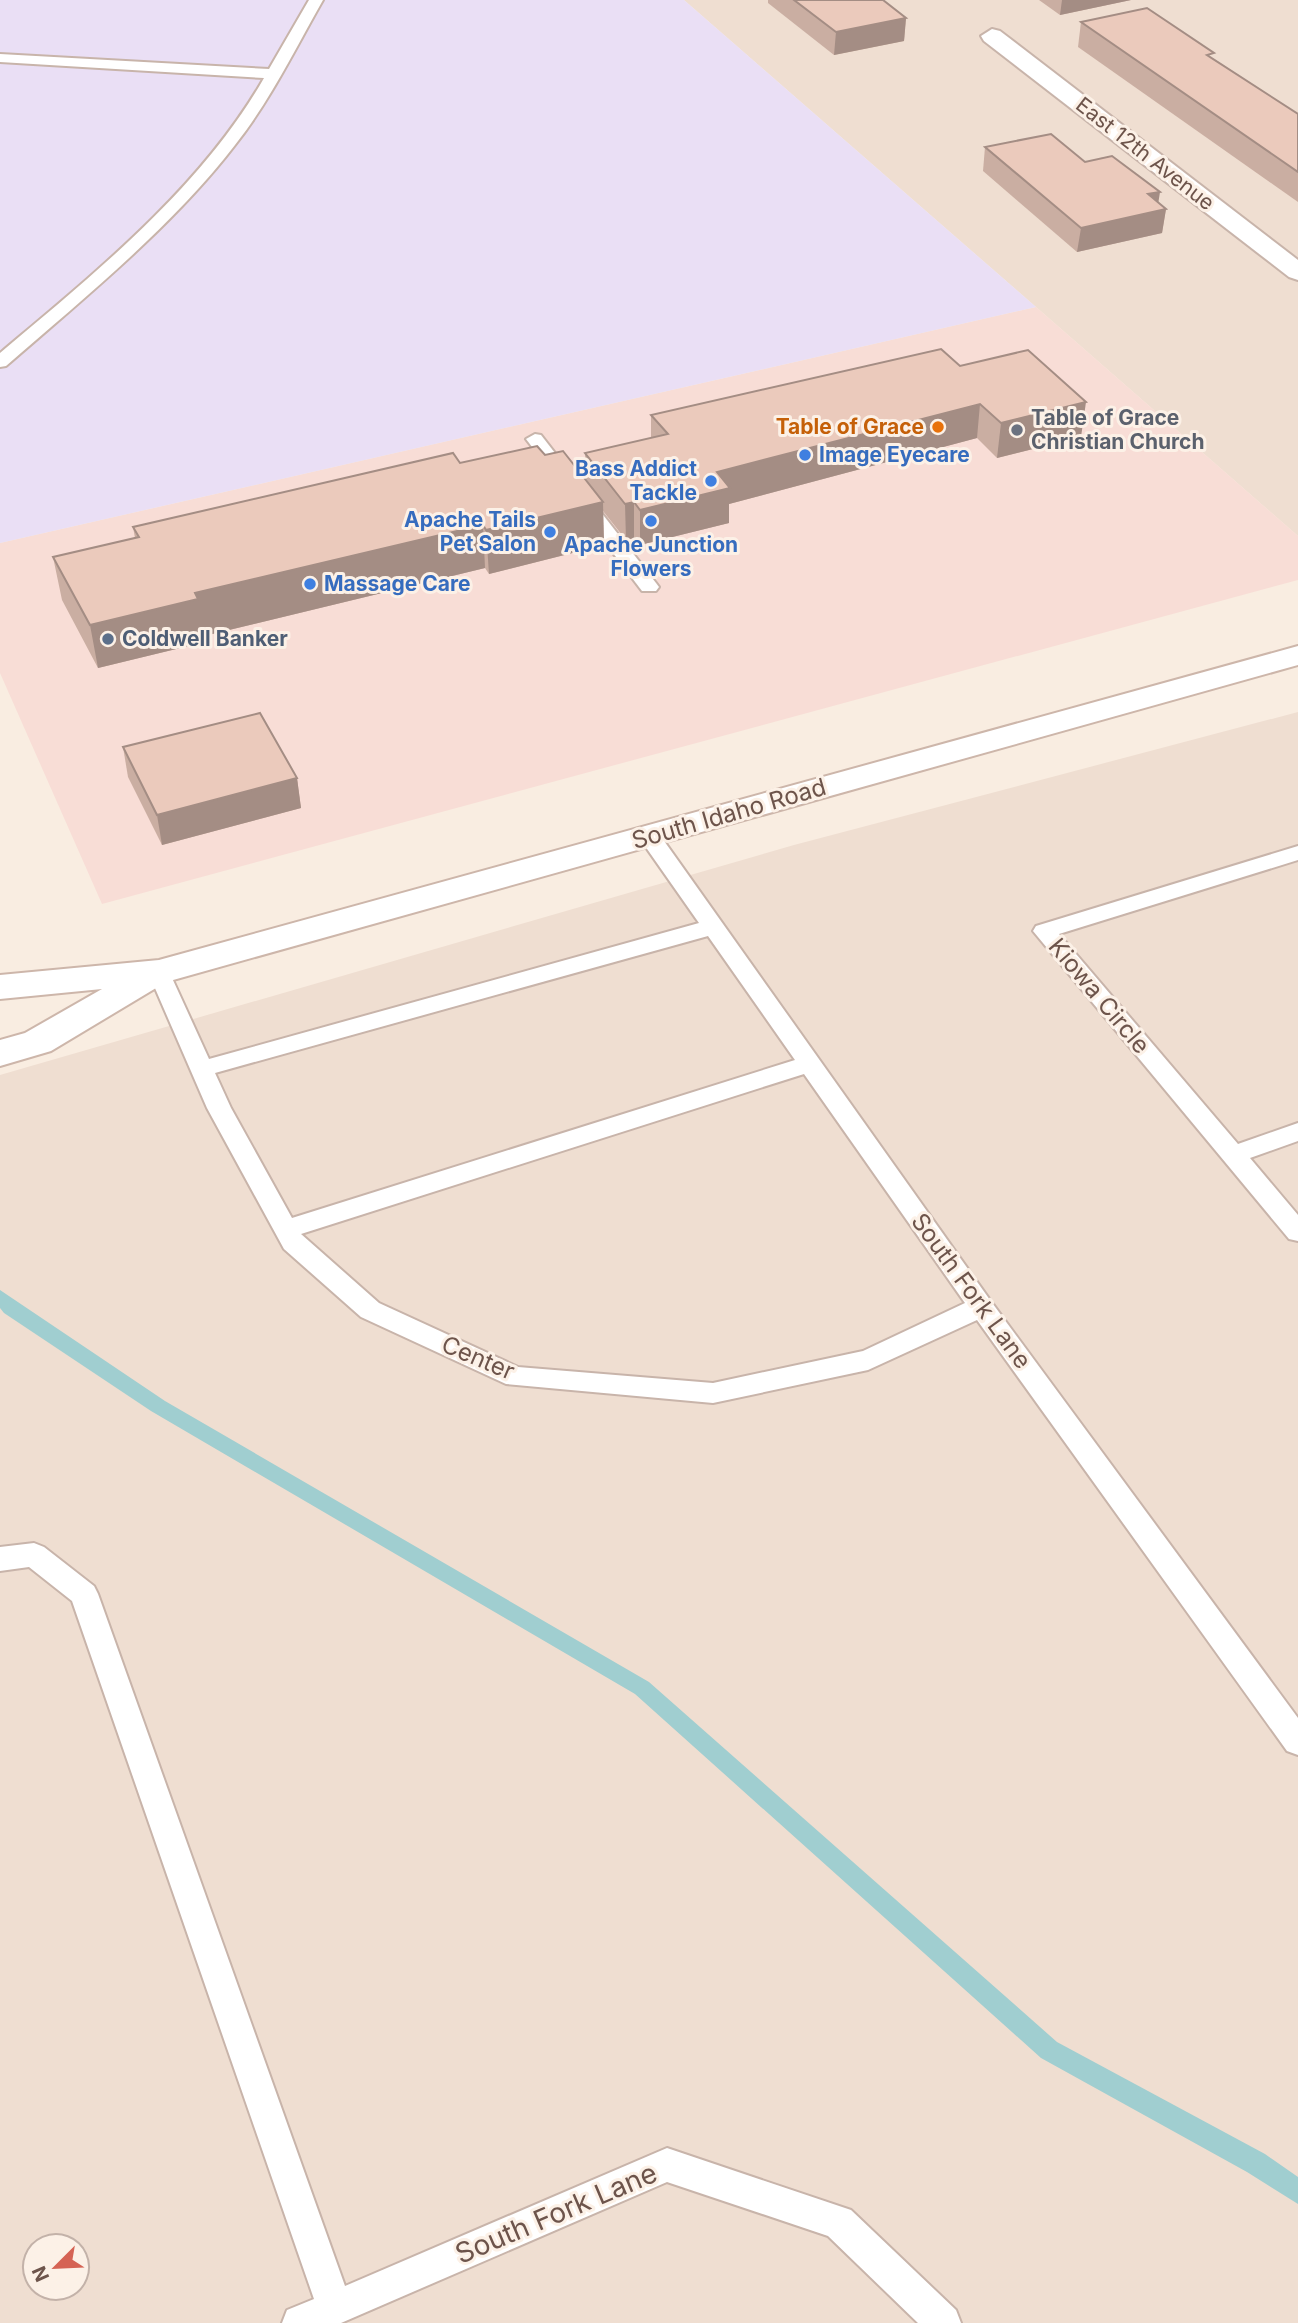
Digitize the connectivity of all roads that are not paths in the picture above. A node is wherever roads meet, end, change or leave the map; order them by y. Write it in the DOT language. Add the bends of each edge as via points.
graph roads {
  1 [pos="316,0"];
  2 [pos="992,36"];
  3 [pos="0,58"];
  4 [pos="274,74"];
  5 [pos="1298,272"];
  6 [pos="0,362"];
  7 [pos="535,439"];
  8 [pos="649,587"];
  9 [pos="1298,654"];
  10 [pos="649,836"];
  11 [pos="1298,853"];
  12 [pos="713,927"];
  13 [pos="159,972"];
  14 [pos="0,987"];
  15 [pos="0,1053"];
  16 [pos="809,1064"];
  17 [pos="201,1069"];
  18 [pos="1298,1132"];
  19 [pos="1233,1155"];
  20 [pos="286,1229"];
  21 [pos="1298,1232"];
  22 [pos="981,1307"];
  23 [pos="0,1559"];
  24 [pos="1298,1742"];
  25 [pos="335,2308"];
  26 [pos="300,2323"];
  27 [pos="943,2323"];
  1 -- 4 [label="lane"];
  2 -- 5 [label="main road, East 12th Avenue"];
  3 -- 4 [label="lane"];
  4 -- 6 [label="lane" via="230,142 158,221"];
  7 -- 8 [label="lane"];
  9 -- 10 [label="main road, South Idaho Road"];
  10 -- 12 [label="lane, South Fork Lane"];
  10 -- 13 [label="main road, South Idaho Road"];
  11 -- 19 [label="lane, Kiowa Circle" via="1044,931"];
  12 -- 16 [label="lane, South Fork Lane"];
  12 -- 17 [label="lane"];
  13 -- 14 [label="main road, South Idaho Road"];
  13 -- 15 [label="main road, South Idaho Road" via="37,1042"];
  13 -- 17 [label="lane, Center"];
  16 -- 20 [label="lane"];
  16 -- 22 [label="lane, South Fork Lane"];
  17 -- 20 [label="lane, Center"];
  18 -- 19 [label="lane"];
  19 -- 21 [label="lane, Kiowa Circle"];
  20 -- 22 [label="lane, Center" via="293,1242 370,1310 515,1377 713,1393 868,1360"];
  22 -- 24 [label="lane, South Fork Lane"];
  23 -- 25 [label="lane" via="34,1555 84,1594"];
  25 -- 26 [label="lane, South Fork Lane"];
  25 -- 27 [label="lane, South Fork Lane" via="667,2165 839,2222"];
}
